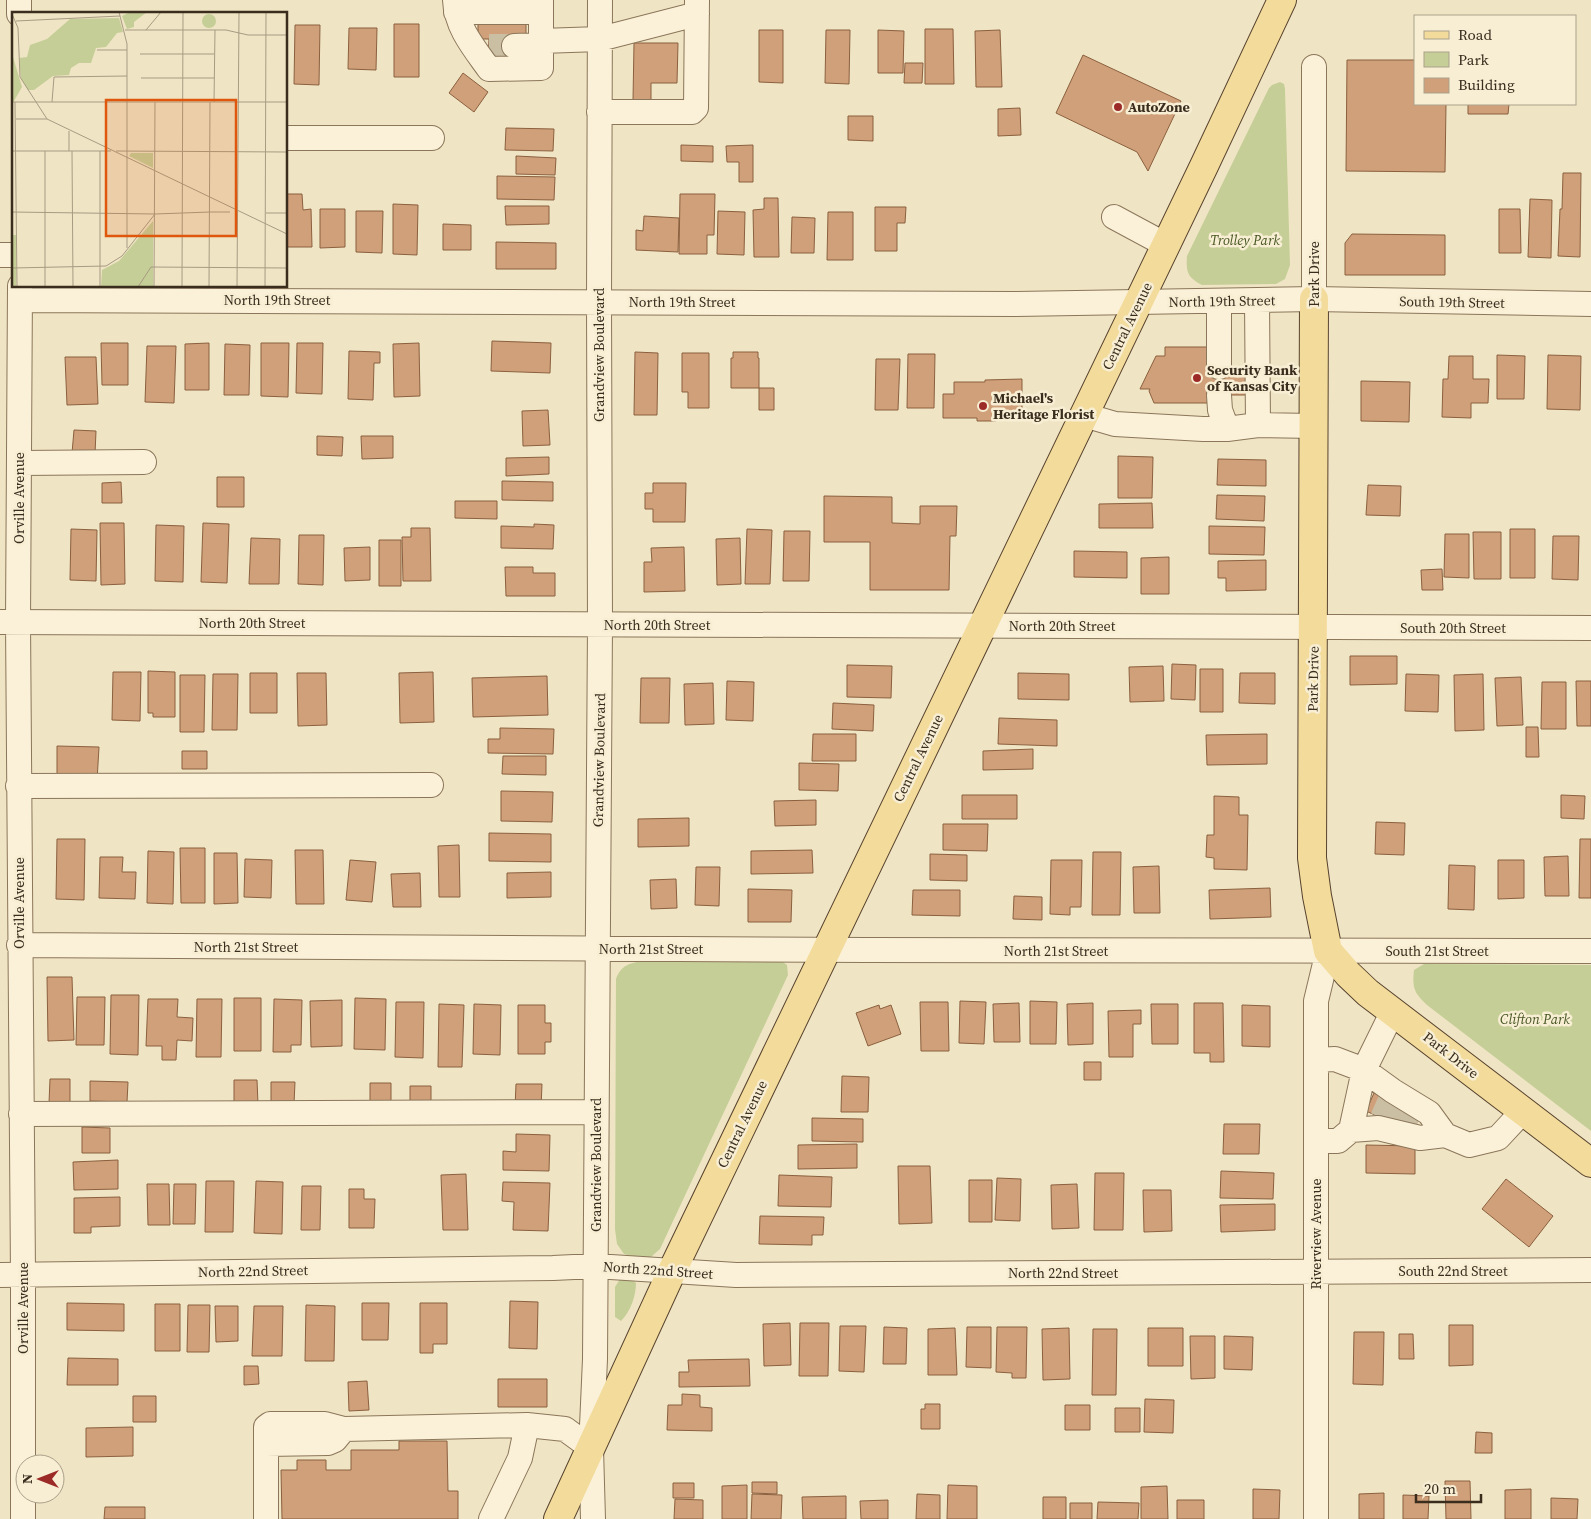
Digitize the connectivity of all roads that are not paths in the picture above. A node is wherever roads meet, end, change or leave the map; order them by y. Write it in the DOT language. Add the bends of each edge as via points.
graph roads {
  1 [pos="600,0"];
  2 [pos="1282,0"];
  3 [pos="456,6"];
  4 [pos="541,6"];
  5 [pos="697,7"];
  6 [pos="600,40"];
  7 [pos="541,43"];
  8 [pos="514,46"];
  9 [pos="1314,67"];
  10 [pos="599,112"];
  11 [pos="288,138"];
  12 [pos="432,138"];
  13 [pos="1114,217"];
  14 [pos="1166,245"];
  15 [pos="20,293"];
  16 [pos="1314,299"];
  17 [pos="1257,300"];
  18 [pos="598,301"];
  19 [pos="1219,301"];
  20 [pos="1138,303"];
  21 [pos="1591,304"];
  22 [pos="1219,367"];
  23 [pos="1219,395"];
  24 [pos="1084,414"];
  25 [pos="1258,425"];
  26 [pos="1314,426"];
  27 [pos="1227,429"];
  28 [pos="144,462"];
  29 [pos="19,463"];
  30 [pos="9,622"];
  31 [pos="600,625"];
  32 [pos="981,626"];
  33 [pos="1314,628"];
  34 [pos="1591,628"];
  35 [pos="431,785"];
  36 [pos="18,786"];
  37 [pos="19,945"];
  38 [pos="597,949"];
  39 [pos="826,950"];
  40 [pos="1284,951"];
  41 [pos="1328,951"];
  42 [pos="1591,951"];
  43 [pos="1393,1011"];
  44 [pos="1316,1060"];
  45 [pos="1364,1070"];
  46 [pos="1523,1111"];
  47 [pos="596,1112"];
  48 [pos="21,1114"];
  49 [pos="1396,1114"];
  50 [pos="1351,1130"];
  51 [pos="1445,1135"];
  52 [pos="1316,1141"];
  53 [pos="1591,1163"];
  54 [pos="595,1266"];
  55 [pos="1591,1270"];
  56 [pos="672,1271"];
  57 [pos="1316,1272"];
  58 [pos="12,1275"];
  59 [pos="527,1425"];
  60 [pos="591,1448"];
  61 [pos="23,1519"];
  62 [pos="266,1519"];
  63 [pos="491,1519"];
  64 [pos="558,1519"];
  65 [pos="593,1519"];
  66 [pos="1316,1519"];
  1 -- 6 [label="street, Grandview Boulevard"];
  2 -- 14 [label="main road, Central Avenue"];
  3 -- 4 [label="street"];
  3 -- 7 [label="street" via="480,46 489,69 541,68"];
  4 -- 7 [label="street"];
  5 -- 6 [label="street"];
  5 -- 10 [label="street" via="696,108 692,112"];
  6 -- 7 [label="street"];
  6 -- 10 [label="street, Grandview Boulevard"];
  7 -- 8 [label="street"];
  9 -- 16 [label="street, Park Drive"];
  10 -- 18 [label="street, Grandview Boulevard"];
  11 -- 12 [label="street"];
  13 -- 14 [label="street"];
  14 -- 20 [label="main road, Central Avenue"];
  15 -- 18 [label="street, North 19th Street"];
  15 -- 29 [label="street, Orville Avenue"];
  16 -- 17 [label="street, North 19th Street"];
  16 -- 21 [label="street, South 19th Street"];
  16 -- 26 [label="main road, Park Drive"];
  17 -- 19 [label="street, North 19th Street"];
  17 -- 25 [label="street"];
  18 -- 20 [label="street, North 19th Street"];
  18 -- 31 [label="street, Grandview Boulevard"];
  19 -- 20 [label="street, North 19th Street"];
  19 -- 22 [label="street"];
  20 -- 24 [label="main road, Central Avenue"];
  23 -- 27 [label="street"];
  24 -- 27 [label="street" via="1115,424"];
  24 -- 32 [label="main road, Central Avenue"];
  25 -- 26 [label="street"];
  25 -- 27 [label="street"];
  26 -- 33 [label="main road, Park Drive"];
  28 -- 29 [label="street"];
  29 -- 30 [label="street, Orville Avenue"];
  30 -- 31 [label="street, North 20th Street"];
  30 -- 36 [label="street, Orville Avenue"];
  31 -- 32 [label="street, North 20th Street"];
  31 -- 38 [label="street, Grandview Boulevard"];
  32 -- 33 [label="street, North 20th Street"];
  32 -- 39 [label="main road, Central Avenue"];
  33 -- 34 [label="street, South 20th Street"];
  33 -- 41 [label="main road, Park Drive" via="1312,858"];
  35 -- 36 [label="street"];
  36 -- 37 [label="street, Orville Avenue"];
  37 -- 38 [label="street, North 21st Street"];
  37 -- 48 [label="street, Orville Avenue"];
  38 -- 39 [label="street, North 21st Street"];
  38 -- 47 [label="street, Grandview Boulevard"];
  39 -- 40 [label="street, North 21st Street"];
  39 -- 56 [label="main road, Central Avenue"];
  40 -- 41 [label="street, South 21st Street"];
  41 -- 42 [label="street, South 21st Street"];
  41 -- 43 [label="main road, Park Drive" via="1368,993"];
  41 -- 44 [label="street, Riverview Avenue" via="1316,1001"];
  43 -- 45 [label="street"];
  43 -- 46 [label="main road, Park Drive"];
  44 -- 45 [label="street" via="1335,1059"];
  44 -- 52 [label="street, Riverview Avenue"];
  45 -- 49 [label="street"];
  45 -- 50 [label="street"];
  46 -- 51 [label="street" via="1498,1138 1469,1145"];
  46 -- 53 [label="main road, Park Drive"];
  47 -- 48 [label="street"];
  47 -- 54 [label="street, Grandview Boulevard"];
  48 -- 58 [label="street, Orville Avenue"];
  49 -- 50 [label="street"];
  49 -- 51 [label="street" via="1420,1138"];
  49 -- 51 [label="street" via="1429,1113"];
  50 -- 52 [label="street" via="1338,1141"];
  52 -- 57 [label="street, Riverview Avenue"];
  54 -- 56 [label="street, North 22nd Street"];
  54 -- 58 [label="street, North 22nd Street"];
  54 -- 60 [label="street, Grandview Boulevard"];
  55 -- 57 [label="street, South 22nd Street"];
  56 -- 57 [label="street, North 22nd Street" via="736,1275"];
  56 -- 60 [label="main road, Central Avenue"];
  57 -- 66 [label="street, Riverview Avenue"];
  58 -- 61 [label="street, Orville Avenue"];
  59 -- 60 [label="street" via="565,1429"];
  59 -- 62 [label="street" via="344,1428 325,1424 270,1424 266,1427"];
  59 -- 63 [label="street" via="520,1458"];
  60 -- 64 [label="main road, Central Avenue"];
  60 -- 65 [label="street, Grandview Boulevard"];
}
